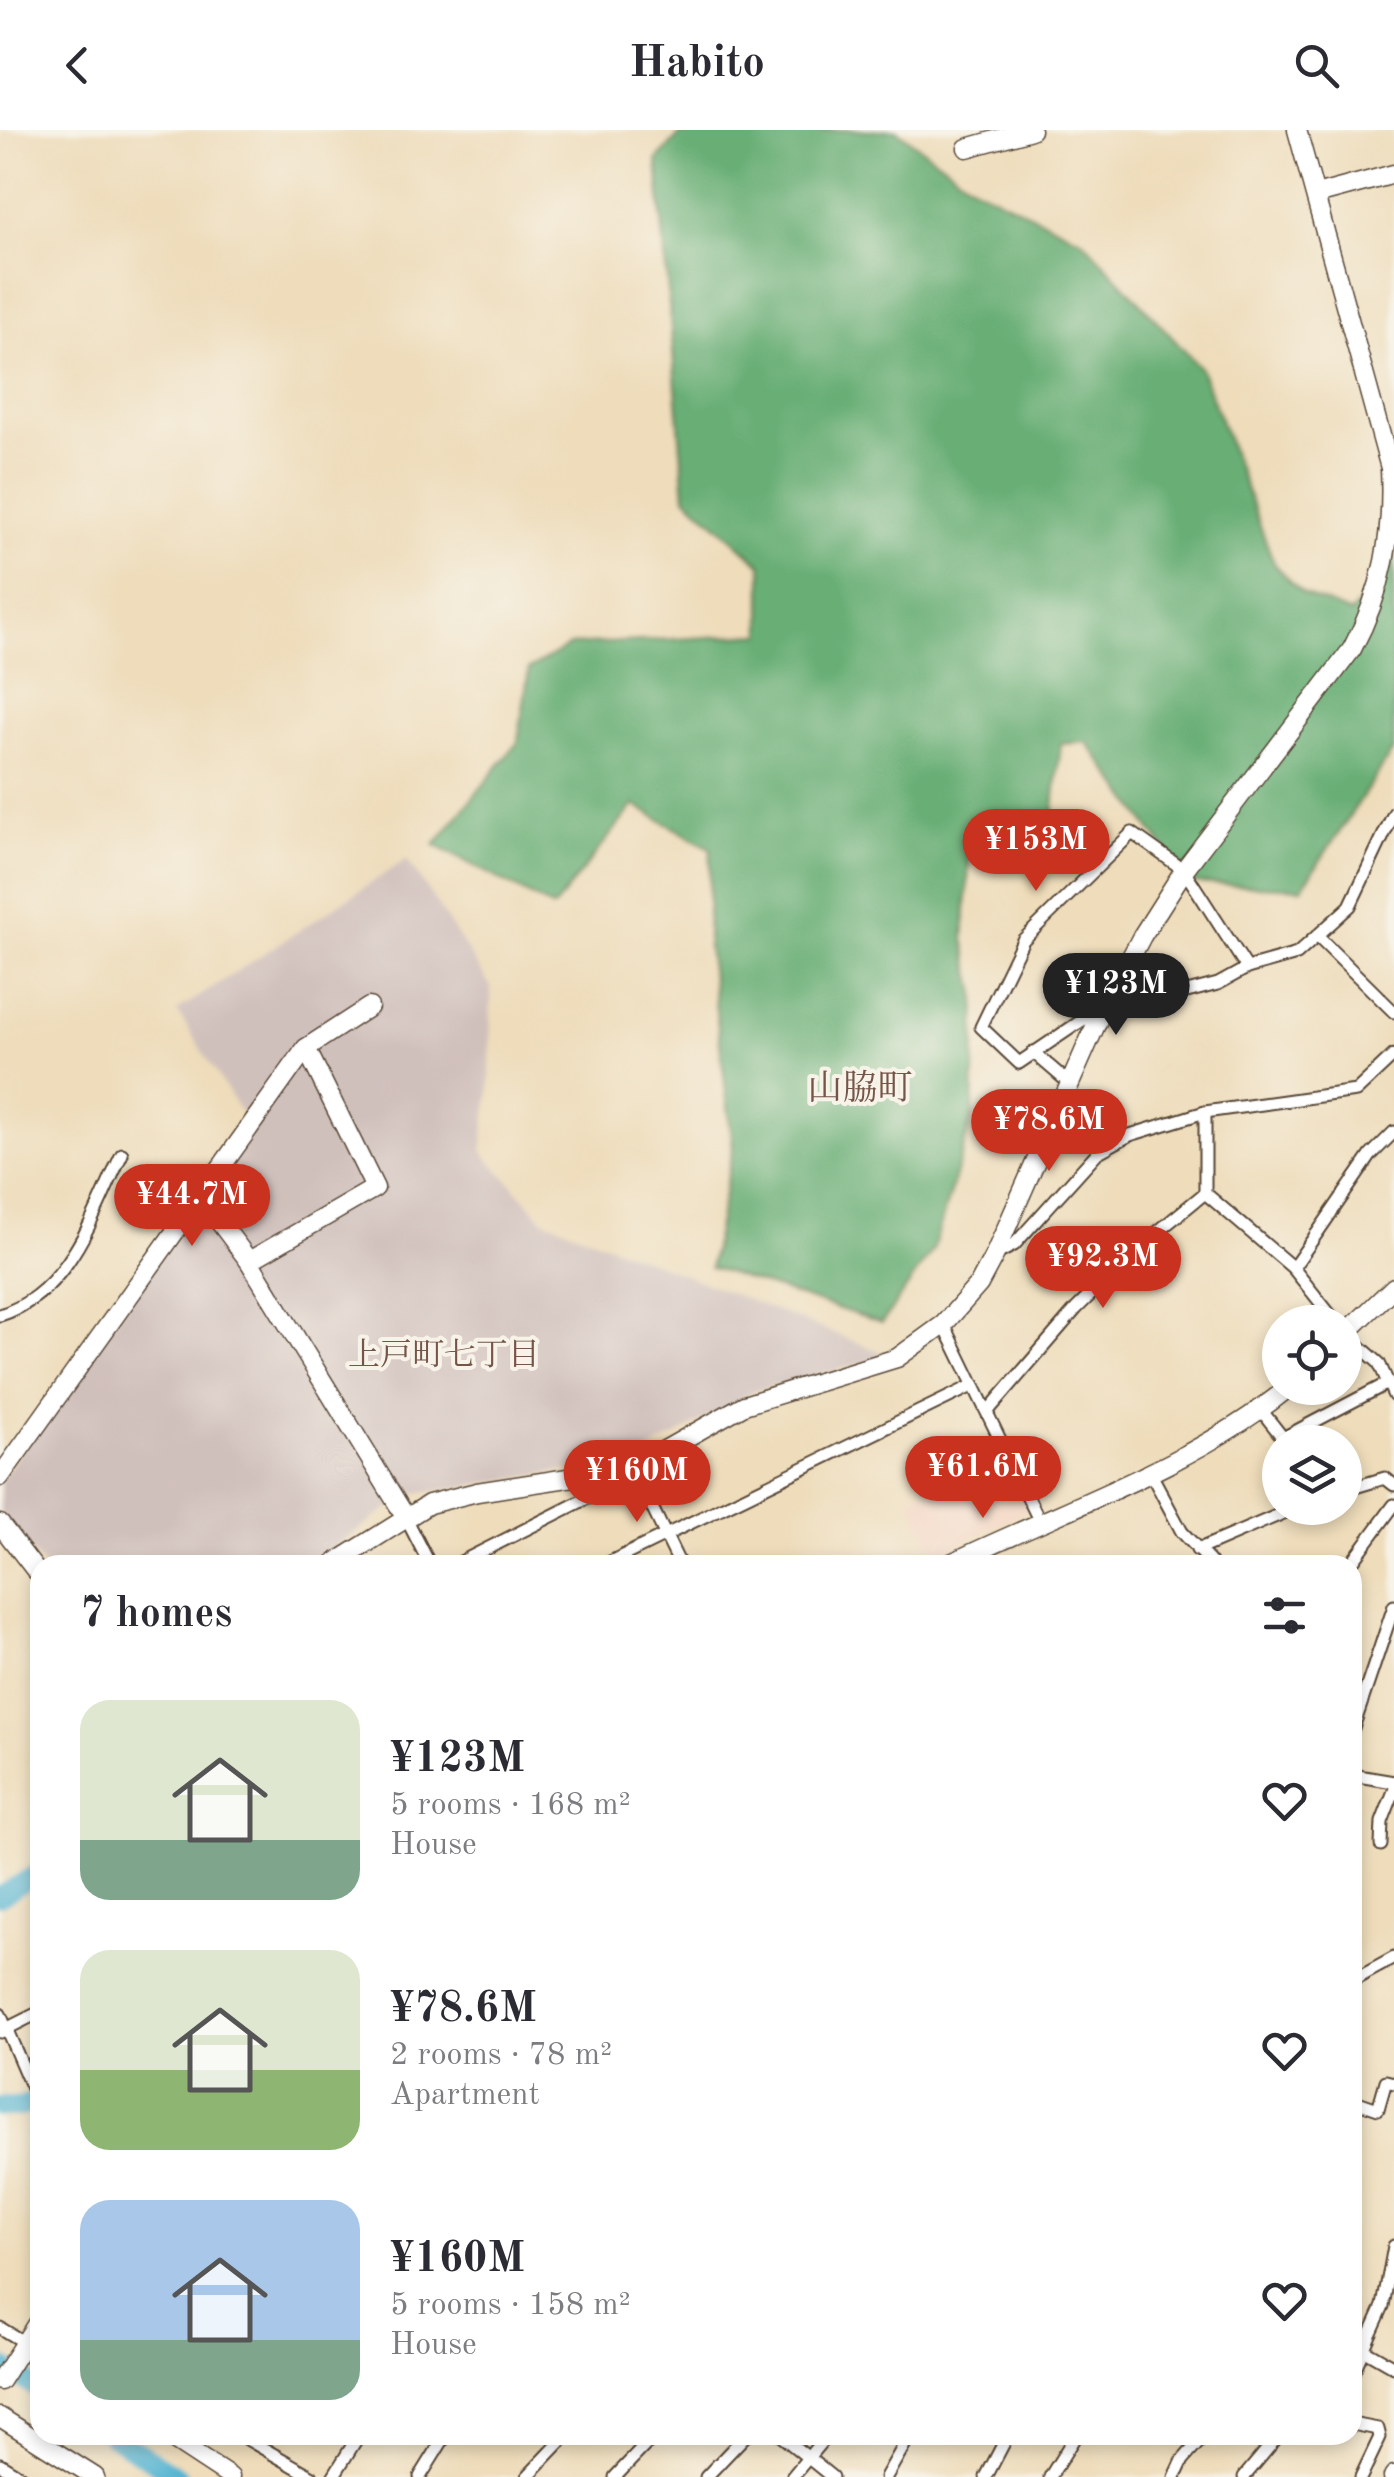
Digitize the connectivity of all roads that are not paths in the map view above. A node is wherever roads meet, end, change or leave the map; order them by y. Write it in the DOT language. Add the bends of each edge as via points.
graph roads {
  1 [pos="1031,130"];
  2 [pos="1297,130"];
  3 [pos="964,139"];
  4 [pos="1394,174"];
  5 [pos="1316,195"];
  6 [pos="1394,814"];
  7 [pos="1184,870"];
  8 [pos="1317,936"];
  9 [pos="1247,968"];
  10 [pos="1107,1003"];
  11 [pos="369,1006"];
  12 [pos="1394,1012"];
  13 [pos="1098,1020"];
  14 [pos="306,1048"];
  15 [pos="1032,1052"];
  16 [pos="1394,1055"];
  17 [pos="1070,1083"];
  18 [pos="1205,1112"];
  19 [pos="1394,1132"];
  20 [pos="122,1154"];
  21 [pos="1205,1193"];
  22 [pos="200,1196"];
  23 [pos="994,1256"];
  24 [pos="249,1261"];
  25 [pos="1293,1268"];
  26 [pos="1394,1288"];
  27 [pos="1322,1305"];
  28 [pos="0,1315"];
  29 [pos="1362,1318"];
  30 [pos="944,1324"];
  31 [pos="1362,1348"];
  32 [pos="1388,1382"];
  33 [pos="974,1384"];
  34 [pos="1394,1396"];
  35 [pos="1267,1405"];
  36 [pos="1261,1410"];
  37 [pos="988,1411"];
  38 [pos="634,1471"];
  39 [pos="1150,1472"];
  40 [pos="0,1477"];
  41 [pos="1362,1485"];
  42 [pos="1394,1485"];
  43 [pos="1394,1505"];
  44 [pos="405,1516"];
  45 [pos="1039,1520"];
  46 [pos="1262,1522"];
  47 [pos="0,1524"];
  48 [pos="665,1535"];
  49 [pos="1197,1550"];
  50 [pos="347,1555"];
  51 [pos="425,1555"];
  52 [pos="474,1555"];
  53 [pos="624,1555"];
  54 [pos="675,1555"];
  55 [pos="967,1555"];
  56 [pos="1202,1555"];
  57 [pos="1357,1555"];
  58 [pos="30,1563"];
  59 [pos="1394,1606"];
  60 [pos="1362,1691"];
  61 [pos="1362,1776"];
  62 [pos="1394,1782"];
  63 [pos="1394,1790"];
  64 [pos="1381,1845"];
  65 [pos="1394,1958"];
  66 [pos="1362,1976"];
  67 [pos="0,2014"];
  68 [pos="30,2017"];
  69 [pos="4,2030"];
  70 [pos="1394,2083"];
  71 [pos="30,2084"];
  72 [pos="1362,2103"];
  73 [pos="1394,2246"];
  74 [pos="0,2328"];
  75 [pos="1362,2341"];
  76 [pos="30,2346"];
  77 [pos="1362,2349"];
  78 [pos="30,2351"];
  79 [pos="1394,2366"];
  80 [pos="0,2381"];
  81 [pos="0,2417"];
  82 [pos="1362,2426"];
  83 [pos="30,2436"];
  84 [pos="44,2445"];
  85 [pos="181,2445"];
  86 [pos="267,2445"];
  87 [pos="354,2445"];
  88 [pos="440,2445"];
  89 [pos="557,2445"];
  90 [pos="645,2445"];
  91 [pos="736,2445"];
  92 [pos="792,2445"];
  93 [pos="819,2445"];
  94 [pos="904,2445"];
  95 [pos="1003,2445"];
  96 [pos="1070,2445"];
  97 [pos="1196,2445"];
  98 [pos="1270,2445"];
  99 [pos="808,2458"];
  100 [pos="0,2464"];
  101 [pos="21,2477"];
  102 [pos="95,2477"];
  103 [pos="230,2477"];
  104 [pos="313,2477"];
  105 [pos="333,2477"];
  106 [pos="420,2477"];
  107 [pos="527,2477"];
  108 [pos="615,2477"];
  109 [pos="706,2477"];
  110 [pos="792,2477"];
  111 [pos="832,2477"];
  112 [pos="886,2477"];
  113 [pos="986,2477"];
  114 [pos="1050,2477"];
  115 [pos="1175,2477"];
  116 [pos="1244,2477"];
  117 [pos="1361,2477"];
  1 -- 3 [label="street"];
  2 -- 5 [label="street"];
  4 -- 5 [label="street"];
  5 -- 7 [label="street" via="1390,468 1386,565 1352,649"];
  6 -- 8 [label="street" via="1350,906"];
  7 -- 9 [label="street"];
  7 -- 10 [label="street"];
  7 -- 15 [label="street" via="1132,833 1023,940 981,1027 1019,1063"];
  8 -- 9 [label="street" via="1296,954"];
  8 -- 12 [label="street"];
  9 -- 10 [label="street" via="1202,988 1140,992"];
  10 -- 13 [label="street"];
  11 -- 14 [label="street"];
  13 -- 15 [label="street" via="1084,1019"];
  13 -- 17 [label="street"];
  14 -- 22 [label="street"];
  14 -- 24 [label="street" via="375,1188"];
  15 -- 17 [label="street"];
  16 -- 18 [label="street" via="1356,1090"];
  17 -- 23 [label="street"];
  18 -- 21 [label="street"];
  18 -- 23 [label="street" via="1158,1124 1097,1152 1014,1245"];
  19 -- 25 [label="street"];
  20 -- 28 [label="street" via="56,1280"];
  21 -- 25 [label="street"];
  21 -- 37 [label="street" via="1076,1309"];
  22 -- 24 [label="street"];
  22 -- 40 [label="street"];
  23 -- 30 [label="street"];
  24 -- 44 [label="street"];
  25 -- 27 [label="street"];
  26 -- 29 [label="street"];
  30 -- 33 [label="street"];
  30 -- 38 [label="street" via="897,1358 744,1405"];
  31 -- 32 [label="street"];
  32 -- 34 [label="street"];
  32 -- 36 [label="street" via="1283,1438"];
  33 -- 37 [label="street"];
  33 -- 48 [label="street"];
  35 -- 36 [label="street"];
  36 -- 39 [label="street"];
  37 -- 45 [label="street"];
  38 -- 44 [label="street" via="454,1496"];
  38 -- 48 [label="street"];
  38 -- 52 [label="street"];
  39 -- 45 [label="street"];
  39 -- 49 [label="street"];
  41 -- 42 [label="street" via="1385,1478"];
  43 -- 57 [label="street"];
  44 -- 50 [label="street"];
  44 -- 51 [label="street"];
  45 -- 55 [label="street"];
  46 -- 49 [label="street"];
  47 -- 58 [label="street"];
  48 -- 53 [label="street"];
  48 -- 54 [label="street"];
  49 -- 56 [label="street"];
  59 -- 60 [label="street"];
  61 -- 62 [label="street"];
  63 -- 64 [label="street"];
  65 -- 66 [label="street"];
  67 -- 69 [label="street"];
  68 -- 69 [label="street"];
  69 -- 71 [label="street"];
  70 -- 72 [label="street" via="1386,2080 1378,2108"];
  73 -- 75 [label="street" via="1384,2306"];
  74 -- 76 [label="street"];
  77 -- 79 [label="street"];
  78 -- 80 [label="street"];
  81 -- 83 [label="street"];
  82 -- 117 [label="street" via="1378,2429 1380,2437"];
  84 -- 102 [label="street"];
  85 -- 103 [label="street"];
  86 -- 104 [label="street"];
  87 -- 105 [label="street"];
  88 -- 106 [label="street"];
  89 -- 107 [label="street"];
  90 -- 108 [label="street"];
  91 -- 109 [label="street"];
  92 -- 99 [label="street"];
  93 -- 99 [label="street"];
  94 -- 112 [label="street"];
  95 -- 113 [label="street"];
  96 -- 114 [label="street"];
  97 -- 115 [label="street"];
  98 -- 116 [label="street"];
  99 -- 110 [label="street"];
  99 -- 111 [label="street"];
  100 -- 101 [label="street"];
}
